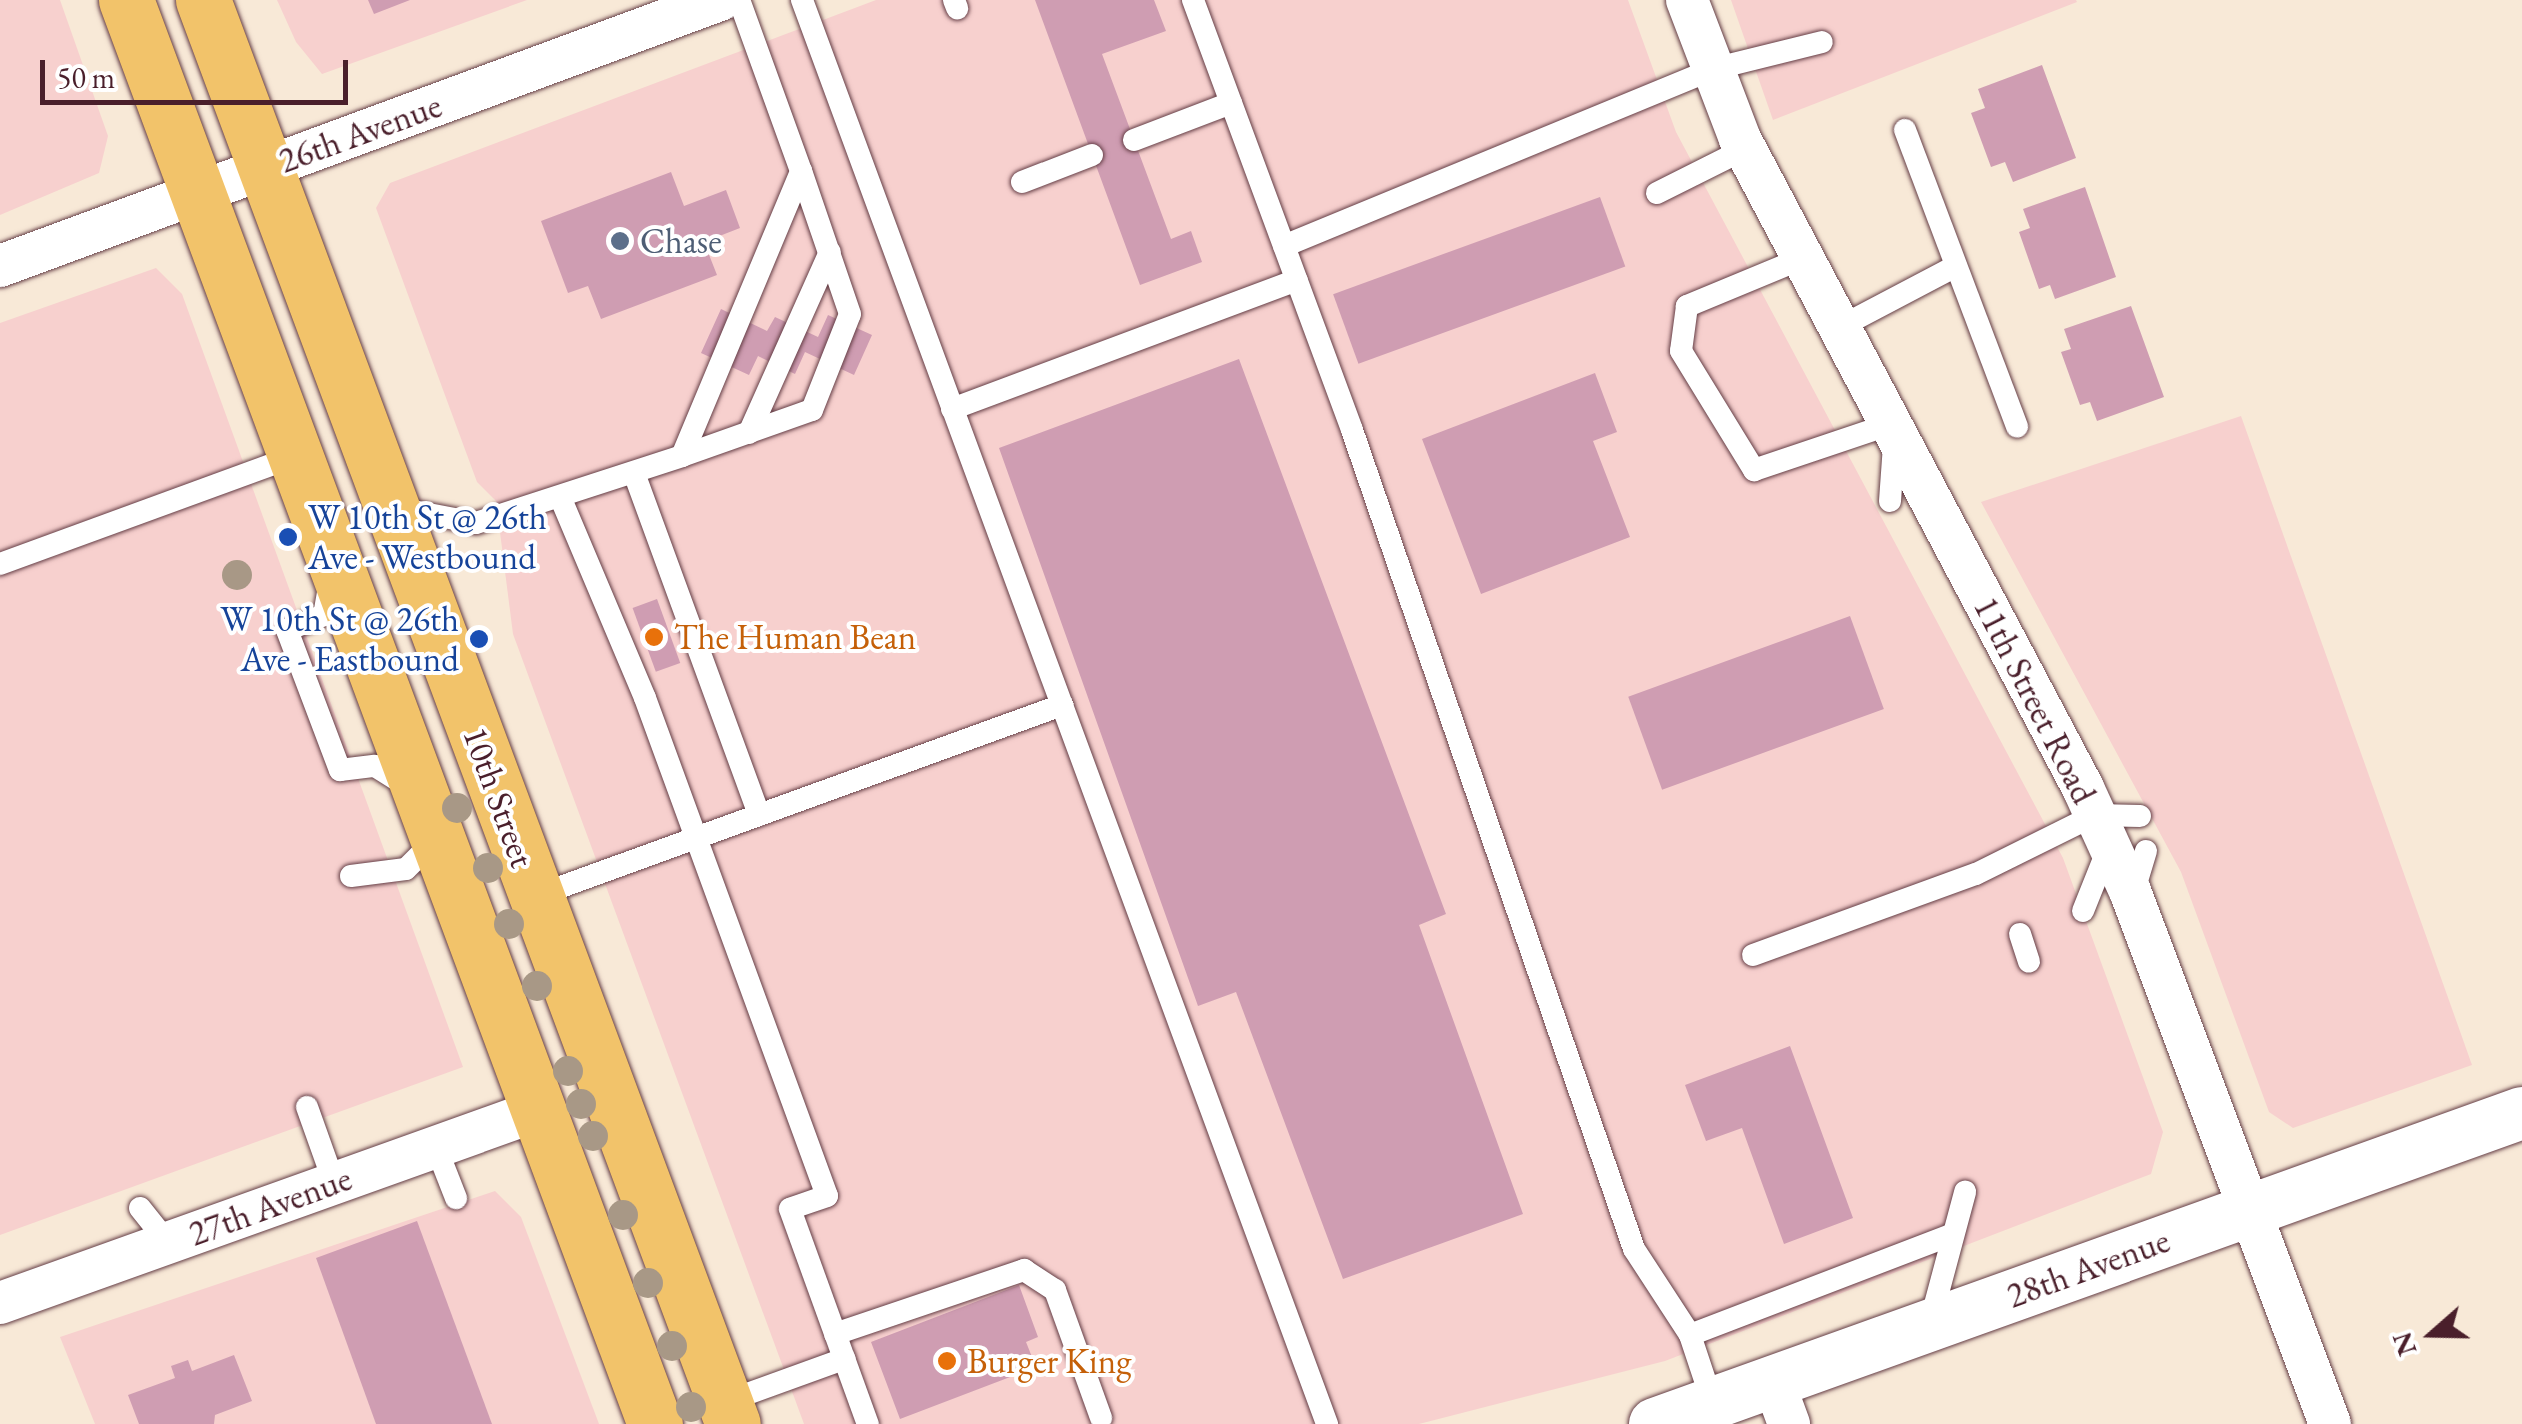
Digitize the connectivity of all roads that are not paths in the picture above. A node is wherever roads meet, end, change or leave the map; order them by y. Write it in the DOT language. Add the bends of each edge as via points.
graph roads {
  1 [pos="126,0"];
  2 [pos="204,0"];
  3 [pos="720,0"];
  4 [pos="739,0"];
  5 [pos="802,0"];
  6 [pos="1193,0"];
  7 [pos="1686,0"];
  8 [pos="1822,42"];
  9 [pos="1713,70"];
  10 [pos="1231,103"];
  11 [pos="1905,130"];
  12 [pos="1134,140"];
  13 [pos="1745,149"];
  14 [pos="1092,156"];
  15 [pos="267,168"];
  16 [pos="802,171"];
  17 [pos="1022,182"];
  18 [pos="199,193"];
  19 [pos="1657,193"];
  20 [pos="1284,246"];
  21 [pos="830,252"];
  22 [pos="1803,258"];
  23 [pos="0,266"];
  24 [pos="1956,266"];
  25 [pos="1297,280"];
  26 [pos="1840,327"];
  27 [pos="952,409"];
  28 [pos="2017,427"];
  29 [pos="1893,428"];
  30 [pos="749,432"];
  31 [pos="295,456"];
  32 [pos="682,456"];
  33 [pos="634,474"];
  34 [pos="561,499"];
  35 [pos="1890,501"];
  36 [pos="393,507"];
  37 [pos="0,564"];
  38 [pos="1062,705"];
  39 [pos="759,815"];
  40 [pos="428,816"];
  41 [pos="2140,816"];
  42 [pos="694,838"];
  43 [pos="2117,838"];
  44 [pos="352,876"];
  45 [pos="536,896"];
  46 [pos="2082,910"];
  47 [pos="2020,934"];
  48 [pos="1753,955"];
  49 [pos="2030,962"];
  50 [pos="307,1107"];
  51 [pos="539,1110"];
  52 [pos="2522,1113"];
  53 [pos="436,1147"];
  54 [pos="334,1183"];
  55 [pos="1965,1192"];
  56 [pos="456,1198"];
  57 [pos="140,1208"];
  58 [pos="2250,1209"];
  59 [pos="1951,1234"];
  60 [pos="168,1243"];
  61 [pos="0,1303"];
  62 [pos="1929,1326"];
  63 [pos="835,1334"];
  64 [pos="1690,1335"];
  65 [pos="844,1358"];
  66 [pos="1713,1404"];
  67 [pos="1782,1404"];
  68 [pos="729,1413"];
  69 [pos="1096,1422"];
  70 [pos="1322,1422"];
  71 [pos="655,1424"];
  72 [pos="868,1424"];
  73 [pos="1655,1424"];
  74 [pos="2330,1424"];
  1 -- 18 [label="main road, 10th Street"];
  2 -- 15 [label="main road, 10th Street"];
  3 -- 15 [label="street, 26th Avenue"];
  4 -- 16 [label="lane"];
  5 -- 27 [label="lane"];
  6 -- 10 [label="lane"];
  7 -- 9 [label="street, 11th Street Road"];
  8 -- 9 [label="lane"];
  9 -- 13 [label="street, 11th Street Road"];
  9 -- 20 [label="lane"];
  10 -- 12 [label="lane"];
  10 -- 20 [label="lane"];
  11 -- 24 [label="lane"];
  13 -- 19 [label="lane"];
  13 -- 22 [label="street, 11th Street Road"];
  14 -- 17 [label="lane"];
  15 -- 18 [label="street, 26th Avenue"];
  15 -- 36 [label="main road, 10th Street"];
  16 -- 21 [label="lane"];
  16 -- 32 [label="lane"];
  18 -- 23 [label="street, 26th Avenue"];
  18 -- 31 [label="main road, 10th Street"];
  20 -- 25 [label="lane"];
  21 -- 30 [label="lane"];
  21 -- 30 [label="lane" via="850,314 812,410"];
  22 -- 26 [label="street, 11th Street Road"];
  22 -- 29 [label="lane" via="1688,306 1681,351 1754,470"];
  24 -- 26 [label="lane"];
  24 -- 28 [label="lane"];
  25 -- 27 [label="lane"];
  25 -- 64 [label="lane" via="1634,1249"];
  26 -- 29 [label="street, 11th Street Road"];
  27 -- 38 [label="lane"];
  29 -- 35 [label="lane"];
  29 -- 43 [label="street, 11th Street Road"];
  30 -- 32 [label="lane"];
  31 -- 37 [label="lane"];
  31 -- 40 [label="main road, 10th Street"];
  32 -- 33 [label="lane"];
  33 -- 34 [label="lane"];
  33 -- 39 [label="lane"];
  34 -- 36 [label="lane" via="476,523"];
  34 -- 42 [label="lane"];
  36 -- 45 [label="main road, 10th Street"];
  38 -- 39 [label="lane"];
  38 -- 70 [label="lane"];
  39 -- 42 [label="lane"];
  40 -- 44 [label="lane" via="406,868"];
  40 -- 51 [label="main road, 10th Street"];
  41 -- 43 [label="lane"];
  42 -- 45 [label="lane"];
  42 -- 63 [label="lane" via="827,1196 790,1209"];
  43 -- 46 [label="lane"];
  43 -- 48 [label="lane" via="1976,874"];
  43 -- 58 [label="street, 11th Street Road" via="2132,898"];
  45 -- 68 [label="main road, 10th Street"];
  47 -- 49 [label="lane"];
  50 -- 54 [label="lane"];
  51 -- 53 [label="street, 27th Avenue"];
  51 -- 71 [label="main road, 10th Street"];
  52 -- 58 [label="street, 28th Avenue"];
  53 -- 54 [label="street, 27th Avenue"];
  53 -- 56 [label="lane"];
  54 -- 60 [label="street, 27th Avenue"];
  55 -- 59 [label="lane"];
  57 -- 60 [label="lane"];
  58 -- 62 [label="street, 28th Avenue"];
  58 -- 74 [label="street, 11th Street Road"];
  59 -- 62 [label="lane"];
  59 -- 64 [label="lane"];
  60 -- 61 [label="street, 27th Avenue"];
  62 -- 67 [label="street, 28th Avenue"];
  63 -- 65 [label="lane"];
  63 -- 69 [label="lane" via="1024,1270 1055,1290"];
  64 -- 66 [label="lane"];
  65 -- 68 [label="lane"];
  65 -- 72 [label="lane"];
  66 -- 67 [label="street, 28th Avenue"];
  66 -- 73 [label="street, 28th Avenue"];
}
